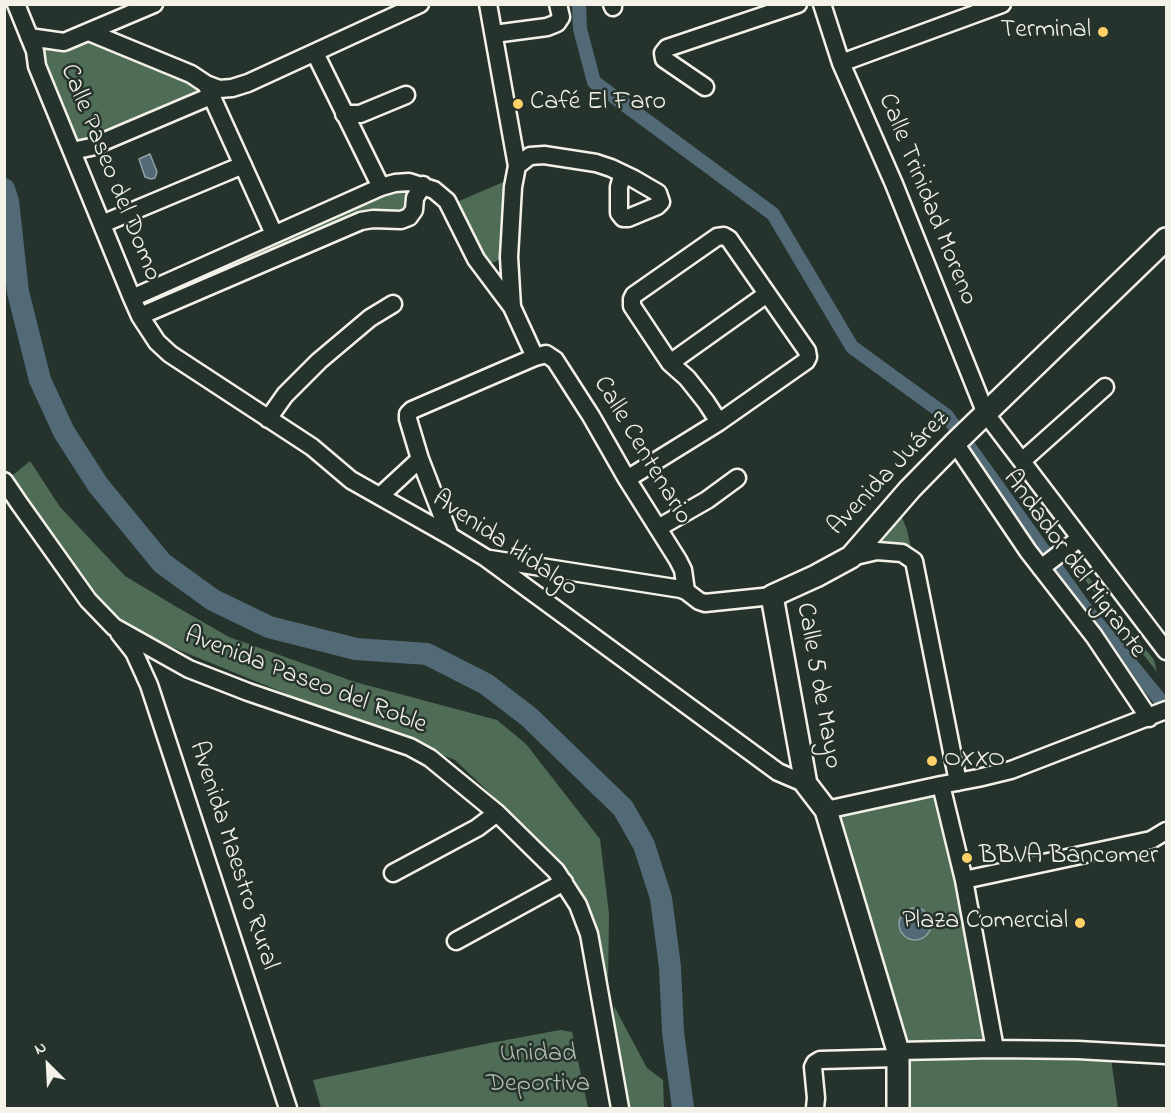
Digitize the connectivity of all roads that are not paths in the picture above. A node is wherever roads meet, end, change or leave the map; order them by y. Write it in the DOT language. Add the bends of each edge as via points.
graph roads {
  1 [pos="16,4"];
  2 [pos="154,4"];
  3 [pos="420,4"];
  4 [pos="558,4"];
  5 [pos="798,4"];
  6 [pos="822,4"];
  7 [pos="1002,4"];
  8 [pos="488,5"];
  9 [pos="89,32"];
  10 [pos="494,34"];
  11 [pos="29,37"];
  12 [pos="315,53"];
  13 [pos="841,63"];
  14 [pos="705,87"];
  15 [pos="208,90"];
  16 [pos="406,95"];
  17 [pos="344,114"];
  18 [pos="72,151"];
  19 [pos="243,165"];
  20 [pos="517,166"];
  21 [pos="625,175"];
  22 [pos="423,185"];
  23 [pos="381,187"];
  24 [pos="102,224"];
  25 [pos="274,234"];
  26 [pos="1167,239"];
  27 [pos="767,294"];
  28 [pos="132,298"];
  29 [pos="393,304"];
  30 [pos="512,307"];
  31 [pos="140,316"];
  32 [pos="170,354"];
  33 [pos="535,357"];
  34 [pos="670,363"];
  35 [pos="1105,387"];
  36 [pos="983,417"];
  37 [pos="268,418"];
  38 [pos="719,422"];
  39 [pos="957,441"];
  40 [pos="420,459"];
  41 [pos="1022,461"];
  42 [pos="737,478"];
  43 [pos="627,480"];
  44 [pos="4,481"];
  45 [pos="380,496"];
  46 [pos="658,528"];
  47 [pos="450,536"];
  48 [pos="1076,541"];
  49 [pos="851,556"];
  50 [pos="486,558"];
  51 [pos="1045,565"];
  52 [pos="686,591"];
  53 [pos="772,596"];
  54 [pos="114,627"];
  55 [pos="1167,651"];
  56 [pos="1162,715"];
  57 [pos="958,782"];
  58 [pos="806,784"];
  59 [pos="941,785"];
  60 [pos="826,810"];
  61 [pos="496,813"];
  62 [pos="1167,831"];
  63 [pos="393,873"];
  64 [pos="964,880"];
  65 [pos="564,882"];
  66 [pos="456,941"];
  67 [pos="995,1049"];
  68 [pos="897,1054"];
  69 [pos="1167,1055"];
  70 [pos="288,1108"];
  71 [pos="621,1108"];
  72 [pos="815,1108"];
  73 [pos="898,1108"];
  1 -- 11 [label="street, Calle Paseo del Domo"];
  2 -- 9 [label="street"];
  3 -- 12 [label="street"];
  4 -- 10 [label="street" via="561,17 557,23"];
  5 -- 14 [label="street" via="667,48 663,59"];
  6 -- 13 [label="street, Calle Trinidad Moreno"];
  7 -- 13 [label="street"];
  8 -- 10 [label="street"];
  9 -- 11 [label="street" via="64,42"];
  9 -- 15 [label="street" via="192,74"];
  10 -- 20 [label="street"];
  11 -- 18 [label="street, Calle Paseo del Domo"];
  12 -- 15 [label="street" via="248,83"];
  12 -- 17 [label="street"];
  13 -- 36 [label="street, Calle Trinidad Moreno" via="894,184"];
  15 -- 18 [label="street" via="91,147"];
  15 -- 19 [label="street"];
  16 -- 17 [label="street" via="360,114"];
  17 -- 23 [label="street"];
  18 -- 24 [label="street, Calle Paseo del Domo"];
  19 -- 24 [label="street"];
  19 -- 25 [label="street"];
  20 -- 21 [label="street" via="530,156 544,154 596,163"];
  20 -- 30 [label="street" via="509,257"];
  21 -- 21 [label="street" via="619,187 619,213 623,218 661,202 658,193"];
  22 -- 23 [label="street" via="409,182"];
  22 -- 30 [label="street" via="447,201 476,259"];
  22 -- 31 [label="street" via="409,217 361,220"];
  23 -- 25 [label="street"];
  24 -- 28 [label="street, Calle Paseo del Domo"];
  25 -- 28 [label="street"];
  26 -- 36 [label="main road, Avenida Juárez"];
  27 -- 34 [label="street"];
  27 -- 34 [label="street" via="724,236 717,237 634,295 632,306"];
  27 -- 38 [label="street" via="808,357"];
  28 -- 31 [label="street, Calle Paseo del Domo"];
  29 -- 37 [label="street" via="319,361"];
  30 -- 33 [label="street"];
  31 -- 32 [label="street, Calle Paseo del Domo"];
  32 -- 37 [label="street, Avenida Hidalgo"];
  33 -- 40 [label="street" via="412,410 408,419"];
  33 -- 43 [label="street, Calle Centenario" via="546,354 555,360"];
  34 -- 38 [label="street" via="687,378"];
  35 -- 41 [label="street"];
  36 -- 39 [label="main road, Avenida Juárez"];
  36 -- 41 [label="street, Calle Trinidad Moreno"];
  37 -- 45 [label="street, Avenida Hidalgo" via="312,447 351,480"];
  38 -- 43 [label="street"];
  39 -- 49 [label="main road, Avenida Juárez"];
  39 -- 51 [label="street, Andador del Migrante" via="1028,551"];
  40 -- 45 [label="street"];
  40 -- 47 [label="street"];
  41 -- 48 [label="street, Calle Trinidad Moreno"];
  42 -- 46 [label="street"];
  43 -- 46 [label="street, Calle Centenario"];
  44 -- 54 [label="street, Avenida Paseo del Roble" via="88,600"];
  45 -- 47 [label="street, Avenida Hidalgo"];
  46 -- 52 [label="street, Calle Centenario" via="683,570"];
  47 -- 50 [label="street, Avenida Hidalgo"];
  48 -- 51 [label="street"];
  48 -- 55 [label="street, Calle Trinidad Moreno"];
  49 -- 53 [label="main road, Avenida Juárez"];
  49 -- 57 [label="street" via="877,551 902,554 914,561"];
  50 -- 52 [label="street, Avenida Juárez"];
  50 -- 58 [label="street, Avenida Hidalgo" via="778,772"];
  51 -- 56 [label="street, Andador del Migrante" via="1094,636"];
  52 -- 53 [label="street, Avenida Juárez" via="705,603"];
  53 -- 58 [label="main road, Calle 5 de Mayo"];
  54 -- 61 [label="street, Avenida Paseo del Roble" via="189,669 410,747 445,769"];
  54 -- 70 [label="street, Avenida Maestro Rural" via="134,652 149,686"];
  56 -- 57 [label="street" via="1011,770"];
  57 -- 59 [label="street"];
  58 -- 60 [label="main road, Calle 5 de Mayo"];
  59 -- 60 [label="street"];
  59 -- 64 [label="street"];
  60 -- 68 [label="main road, Calle 5 de Mayo"];
  61 -- 63 [label="street" via="477,828"];
  61 -- 65 [label="street, Avenida Paseo del Roble"];
  62 -- 64 [label="street" via="1151,840"];
  64 -- 67 [label="street"];
  65 -- 66 [label="street"];
  65 -- 71 [label="street, Avenida Paseo del Roble" via="579,905 589,934"];
  67 -- 68 [label="street"];
  67 -- 69 [label="street"];
  68 -- 72 [label="street" via="815,1063"];
  68 -- 73 [label="main road, Calle 5 de Mayo"];
}
